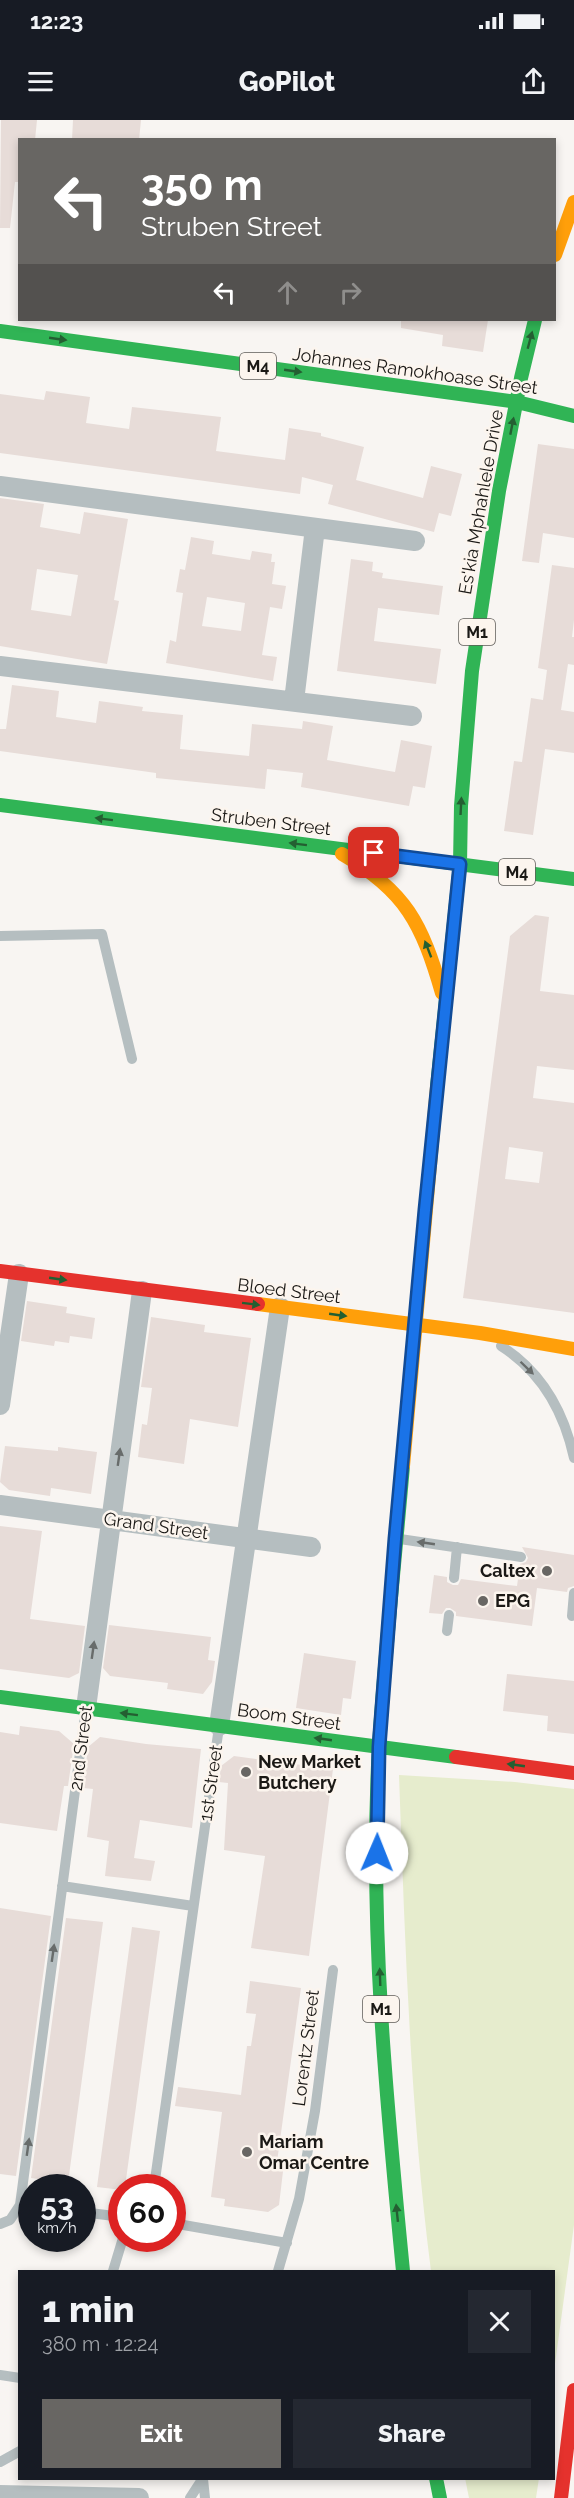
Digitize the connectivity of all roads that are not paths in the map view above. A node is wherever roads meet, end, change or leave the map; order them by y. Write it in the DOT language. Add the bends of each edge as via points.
graph roads {
  1 [pos="574,202"];
  2 [pos="556,252"];
  3 [pos="535,321"];
  4 [pos="0,331"];
  5 [pos="516,402"];
  6 [pos="574,416"];
  7 [pos="0,486"];
  8 [pos="315,528"];
  9 [pos="415,541"];
  10 [pos="0,666"];
  11 [pos="294,702"];
  12 [pos="412,716"];
  13 [pos="0,806"];
  14 [pos="332,848"];
  15 [pos="460,864"];
  16 [pos="574,879"];
  17 [pos="0,936"];
  18 [pos="446,1005"];
  19 [pos="132,1059"];
  20 [pos="10,1272"];
  21 [pos="142,1291"];
  22 [pos="280,1307"];
  23 [pos="415,1325"];
  24 [pos="480,1333"];
  25 [pos="574,1349"];
  26 [pos="0,1405"];
  27 [pos="574,1458"];
  28 [pos="0,1505"];
  29 [pos="111,1520"];
  30 [pos="246,1539"];
  31 [pos="395,1539"];
  32 [pos="312,1547"];
  33 [pos="457,1547"];
  34 [pos="521,1557"];
  35 [pos="454,1578"];
  36 [pos="574,1593"];
  37 [pos="449,1615"];
  38 [pos="572,1616"];
  39 [pos="447,1631"];
  40 [pos="0,1697"];
  41 [pos="86,1708"];
  42 [pos="219,1726"];
  43 [pos="379,1747"];
  44 [pos="574,1773"];
  45 [pos="62,1886"];
  46 [pos="194,1906"];
  47 [pos="333,1970"];
  48 [pos="29,2174"];
  49 [pos="156,2174"];
  50 [pos="18,2212"];
  51 [pos="0,2224"];
  52 [pos="186,2225"];
  53 [pos="287,2243"];
  54 [pos="119,2252"];
  55 [pos="113,2270"];
  56 [pos="278,2270"];
  57 [pos="403,2270"];
  58 [pos="0,2376"];
  59 [pos="18,2378"];
  60 [pos="574,2390"];
  61 [pos="18,2452"];
  62 [pos="0,2463"];
  63 [pos="202,2480"];
  64 [pos="203,2480"];
  65 [pos="436,2480"];
  66 [pos="0,2495"];
  67 [pos="139,2498"];
  68 [pos="190,2498"];
  69 [pos="205,2498"];
  70 [pos="440,2498"];
  71 [pos="561,2498"];
  1 -- 2 [label="main road"];
  5 -- 3 [label="main road, Es'kia Mphahlele Drive / M1, one-way"];
  4 -- 5 [label="main road, Johannes Ramokhoase Street / M4, one-way"];
  5 -- 6 [label="main road, Johannes Ramokhoase Street / M4"];
  15 -- 5 [label="main road, Es'kia Mphahlele Drive / M1, one-way" via="472,670"];
  7 -- 8 [label="street"];
  8 -- 9 [label="street"];
  8 -- 11 [label="street"];
  10 -- 11 [label="street"];
  11 -- 12 [label="street"];
  14 -- 13 [label="main road, Struben Street / M4, one-way"];
  14 -- 15 [label="main road, Struben Street / M4"];
  18 -- 14 [label="main road, one-way" via="426,945 408,908 376,874"];
  15 -- 16 [label="main road, Struben Street / M4"];
  15 -- 18 [label="main road, Es'kia Mphahlele Drive / M1"];
  17 -- 19 [label="lane" via="102,934"];
  18 -- 23 [label="main road, Es'kia Mphahlele Drive / M1"];
  20 -- 21 [label="main road, Bloed Street, one-way"];
  20 -- 26 [label="street"];
  21 -- 22 [label="main road, Bloed Street, one-way"];
  29 -- 21 [label="street, 2nd Street, one-way"];
  22 -- 23 [label="main road, Bloed Street, one-way"];
  22 -- 30 [label="street, 1st Street"];
  23 -- 24 [label="main road, Bloed Street"];
  23 -- 31 [label="main road, Es'kia Mphahlele Drive / M1"];
  24 -- 25 [label="main road, Bloed Street"];
  24 -- 27 [label="lane, one-way" via="511,1352 546,1386 568,1429"];
  28 -- 29 [label="street, Grand Street"];
  29 -- 30 [label="street, Grand Street"];
  41 -- 29 [label="street, 2nd Street, one-way"];
  30 -- 32 [label="street, Grand Street"];
  30 -- 42 [label="street, 1st Street"];
  33 -- 31 [label="lane, one-way"];
  31 -- 43 [label="main road, Es'kia Mphahlele Drive / M1"];
  33 -- 34 [label="lane"];
  33 -- 35 [label="lane"];
  36 -- 38 [label="lane"];
  37 -- 39 [label="lane"];
  40 -- 41 [label="main road, Boom Street"];
  42 -- 41 [label="main road, Boom Street, one-way"];
  41 -- 45 [label="lane, 2nd Street"];
  43 -- 42 [label="main road, Boom Street, one-way"];
  42 -- 46 [label="lane, 1st Street"];
  44 -- 43 [label="main road, Boom Street, one-way"];
  57 -- 43 [label="main road, Es'kia Mphahlele Drive / M1, one-way" via="383,2061 377,1895"];
  45 -- 46 [label="lane"];
  48 -- 45 [label="lane, 2nd Street, one-way"];
  46 -- 49 [label="lane, 1st Street"];
  47 -- 53 [label="lane, Lorentz Street" via="315,2111"];
  50 -- 51 [label="lane"];
  52 -- 53 [label="lane"];
  53 -- 56 [label="lane, Lorentz Street"];
  54 -- 55 [label="lane"];
  58 -- 59 [label="lane"];
  60 -- 71 [label="main road"];
  61 -- 62 [label="lane"];
  63 -- 68 [label="lane"];
  64 -- 69 [label="lane"];
  65 -- 70 [label="main road"];
  66 -- 67 [label="street"];
}
